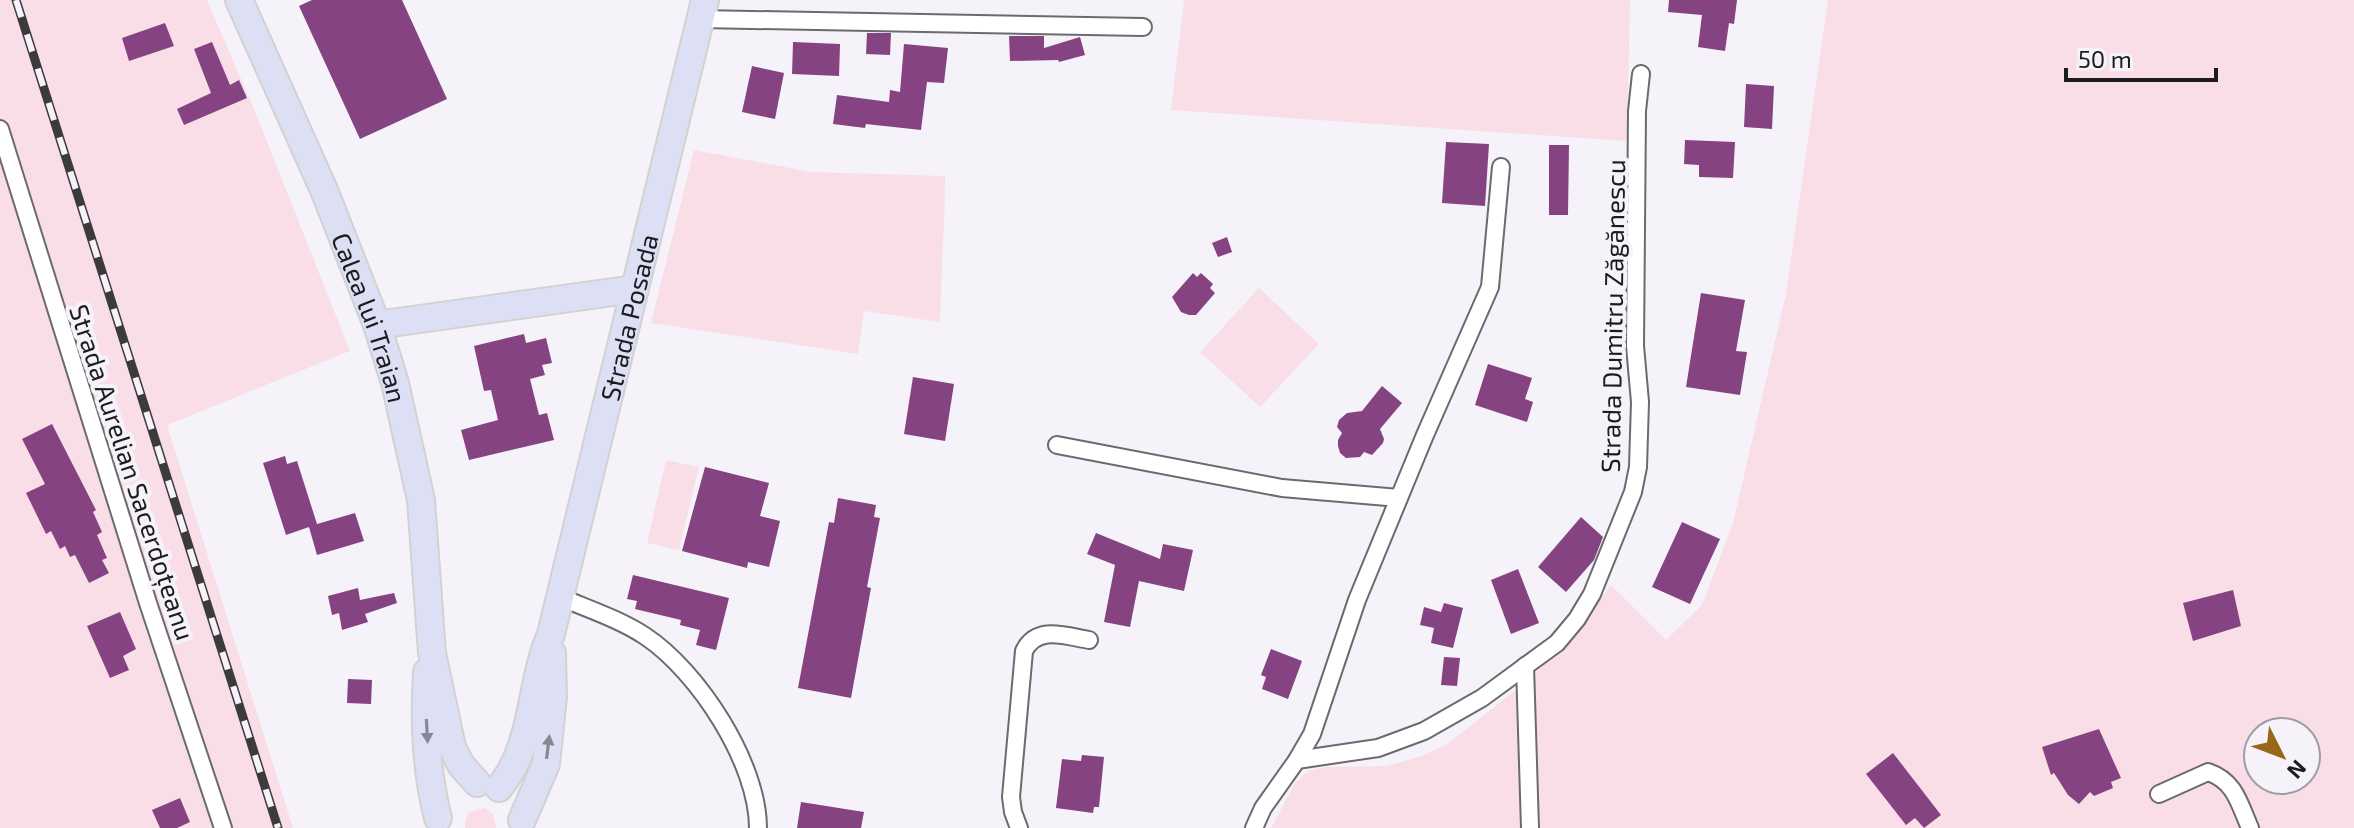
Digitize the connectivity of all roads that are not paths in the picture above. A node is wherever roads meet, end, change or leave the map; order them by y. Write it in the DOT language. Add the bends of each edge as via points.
graph roads {
  1 [pos="239,0"];
  2 [pos="702,10"];
  3 [pos="1143,27"];
  4 [pos="1641,74"];
  5 [pos="0,129"];
  6 [pos="1501,167"];
  7 [pos="635,289"];
  8 [pos="377,325"];
  9 [pos="1057,445"];
  10 [pos="1397,504"];
  11 [pos="560,597"];
  12 [pos="551,634"];
  13 [pos="1089,640"];
  14 [pos="432,653"];
  15 [pos="1525,666"];
  16 [pos="1297,760"];
  17 [pos="488,786"];
  18 [pos="2159,794"];
  19 [pos="438,823"];
  20 [pos="522,824"];
  21 [pos="223,828"];
  22 [pos="758,828"];
  23 [pos="1019,828"];
  24 [pos="1254,828"];
  25 [pos="1530,828"];
  26 [pos="2250,828"];
  1 -- 8 [label="main road, Calea lui Traian"];
  2 -- 3 [label="street"];
  2 -- 7 [label="main road, Strada Posada"];
  4 -- 15 [label="street, Strada Dumitru Zăgănescu" via="1635,346 1640,441 1635,480 1592,594 1557,643"];
  5 -- 21 [label="street, Strada Aurelian Sacerdoțeanu"];
  6 -- 10 [label="street" via="1490,287"];
  7 -- 8 [label="main road"];
  7 -- 11 [label="main road, Strada Posada"];
  8 -- 14 [label="main road, Calea lui Traian" via="421,500"];
  9 -- 10 [label="street"];
  10 -- 16 [label="street" via="1357,600 1312,734"];
  11 -- 12 [label="main road, Strada Posada"];
  11 -- 22 [label="street" via="643,635 699,687 738,756 755,800"];
  12 -- 17 [label="main road, Strada Posada" via="520,757 512,772"];
  20 -- 12 [label="main road, Strada Posada, one-way" via="546,764 553,697"];
  13 -- 23 [label="street" via="1040,634 1024,651 1011,797"];
  14 -- 17 [label="main road, Calea lui Traian" via="452,747 461,765"];
  14 -- 19 [label="main road, Calea lui Traian, one-way" via="426,698"];
  15 -- 16 [label="street, Strada Dumitru Zăgănescu" via="1482,698 1400,741"];
  15 -- 25 [label="street"];
  16 -- 24 [label="street"];
  17 -- 19 [label="main road" via="464,786 452,794"];
  17 -- 20 [label="main road, Calea lui Traian" via="514,800"];
  18 -- 26 [label="street" via="2208,772 2224,777"];
}
